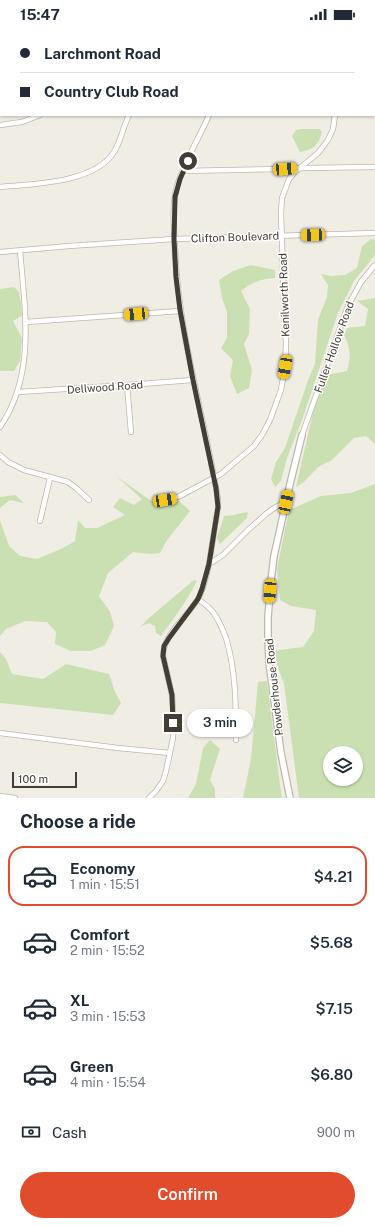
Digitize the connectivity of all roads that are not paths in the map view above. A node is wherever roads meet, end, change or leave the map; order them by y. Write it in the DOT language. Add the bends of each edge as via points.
graph roads {
  1 [pos="37,116"];
  2 [pos="129,116"];
  3 [pos="209,116"];
  4 [pos="335,116"];
  5 [pos="0,125"];
  6 [pos="375,167"];
  7 [pos="300,168"];
  8 [pos="183,171"];
  9 [pos="0,187"];
  10 [pos="375,233"];
  11 [pos="282,236"];
  12 [pos="174,239"];
  13 [pos="20,251"];
  14 [pos="0,252"];
  15 [pos="375,264"];
  16 [pos="180,310"];
  17 [pos="26,322"];
  18 [pos="193,380"];
  19 [pos="127,385"];
  20 [pos="18,392"];
  21 [pos="0,427"];
  22 [pos="131,432"];
  23 [pos="302,435"];
  24 [pos="0,455"];
  25 [pos="50,478"];
  26 [pos="214,478"];
  27 [pos="89,500"];
  28 [pos="156,501"];
  29 [pos="286,502"];
  30 [pos="40,521"];
  31 [pos="209,564"];
  32 [pos="198,599"];
  33 [pos="0,733"];
  34 [pos="236,740"];
  35 [pos="170,753"];
  36 [pos="0,796"];
  37 [pos="15,798"];
  38 [pos="149,798"];
  39 [pos="290,798"];
  1 -- 5 [label="street" via="22,122"];
  2 -- 9 [label="street" via="113,152 96,168 72,178"];
  3 -- 8 [label="street"];
  4 -- 7 [label="street, Kenilworth Road" via="331,134 324,146"];
  6 -- 7 [label="street"];
  7 -- 8 [label="street"];
  7 -- 11 [label="street, Kenilworth Road" via="289,179 283,193"];
  8 -- 12 [label="street" via="175,197"];
  10 -- 11 [label="street, Clifton Boulevard"];
  11 -- 12 [label="street, Clifton Boulevard"];
  11 -- 26 [label="street, Kenilworth Road" via="286,345 281,390 270,420 254,446 241,459"];
  12 -- 13 [label="street, Clifton Boulevard"];
  12 -- 16 [label="street"];
  13 -- 14 [label="street, Clifton Boulevard"];
  13 -- 17 [label="street"];
  15 -- 23 [label="street, Fuller Hollow Road" via="360,282 348,306"];
  16 -- 17 [label="street"];
  16 -- 18 [label="street"];
  17 -- 20 [label="street" via="24,367"];
  18 -- 19 [label="street, Dellwood Road"];
  18 -- 26 [label="street"];
  19 -- 20 [label="street, Dellwood Road"];
  19 -- 22 [label="street"];
  20 -- 21 [label="street"];
  23 -- 29 [label="street, Powderhouse Road"];
  24 -- 25 [label="street" via="20,468"];
  25 -- 27 [label="street" via="68,482"];
  25 -- 30 [label="street"];
  26 -- 28 [label="street, Kenilworth Road" via="178,497"];
  26 -- 31 [label="street" via="218,507"];
  29 -- 31 [label="street" via="266,514 223,555"];
  29 -- 39 [label="street, Powderhouse Road" via="272,571 268,637 278,729"];
  31 -- 32 [label="street"];
  32 -- 34 [label="street" via="218,618 230,651 235,689"];
  32 -- 35 [label="street" via="169,638 163,651 173,709"];
  33 -- 35 [label="street"];
  35 -- 38 [label="street" via="163,781"];
  36 -- 37 [label="street"];
}
